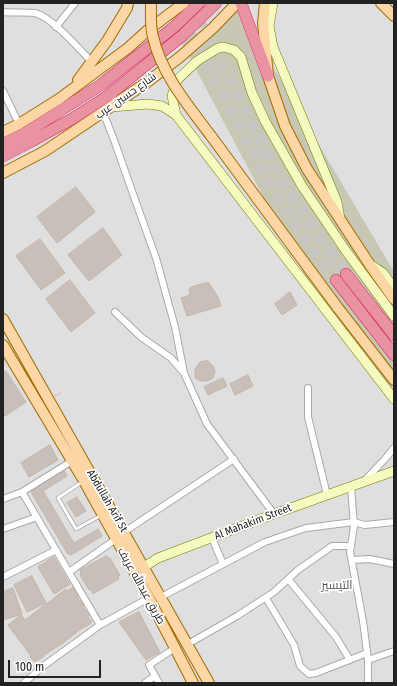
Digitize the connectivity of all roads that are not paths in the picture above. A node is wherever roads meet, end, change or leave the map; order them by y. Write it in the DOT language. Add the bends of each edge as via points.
graph roads {
  1 [pos="75,3"];
  2 [pos="151,3"];
  3 [pos="184,3"];
  4 [pos="199,3"];
  5 [pos="216,3"];
  6 [pos="237,3"];
  7 [pos="241,3"];
  8 [pos="265,3"];
  9 [pos="273,3"];
  10 [pos="381,3"];
  11 [pos="128,5"];
  12 [pos="3,12"];
  13 [pos="394,16"];
  14 [pos="56,26"];
  15 [pos="92,62"];
  16 [pos="268,76"];
  17 [pos="71,89"];
  18 [pos="3,91"];
  19 [pos="107,110"];
  20 [pos="176,115"];
  21 [pos="19,124"];
  22 [pos="6,142"];
  23 [pos="3,156"];
  24 [pos="3,173"];
  25 [pos="340,220"];
  26 [pos="370,265"];
  27 [pos="346,274"];
  28 [pos="336,280"];
  29 [pos="394,288"];
  30 [pos="394,299"];
  31 [pos="115,312"];
  32 [pos="394,316"];
  33 [pos="3,319"];
  34 [pos="394,335"];
  35 [pos="3,345"];
  36 [pos="394,355"];
  37 [pos="184,373"];
  38 [pos="394,380"];
  39 [pos="308,388"];
  40 [pos="394,399"];
  41 [pos="394,448"];
  42 [pos="234,460"];
  43 [pos="72,461"];
  44 [pos="394,471"];
  45 [pos="84,482"];
  46 [pos="364,482"];
  47 [pos="351,486"];
  48 [pos="22,492"];
  49 [pos="327,495"];
  50 [pos="3,499"];
  51 [pos="274,514"];
  52 [pos="102,515"];
  53 [pos="37,517"];
  54 [pos="354,522"];
  55 [pos="394,522"];
  56 [pos="3,529"];
  57 [pos="124,532"];
  58 [pos="212,538"];
  59 [pos="116,539"];
  60 [pos="351,546"];
  61 [pos="56,550"];
  62 [pos="352,560"];
  63 [pos="223,564"];
  64 [pos="394,564"];
  65 [pos="144,566"];
  66 [pos="69,572"];
  67 [pos="3,577"];
  68 [pos="288,579"];
  69 [pos="160,595"];
  70 [pos="149,598"];
  71 [pos="266,598"];
  72 [pos="100,625"];
  73 [pos="188,644"];
  74 [pos="175,648"];
  75 [pos="394,651"];
  76 [pos="367,653"];
  77 [pos="350,660"];
  78 [pos="368,660"];
  79 [pos="155,676"];
  80 [pos="24,683"];
  81 [pos="145,683"];
  82 [pos="159,683"];
  83 [pos="194,683"];
  84 [pos="209,683"];
  85 [pos="368,683"];
  1 -- 14 [label="street"];
  2 -- 38 [label="main road, bridge" via="153,37 171,81"];
  3 -- 17 [label="main road"];
  4 -- 22 [label="highway" via="174,27 102,84 27,132"];
  5 -- 22 [label="highway" via="183,35 109,95 72,119"];
  6 -- 19 [label="main road, شارع حسين عرب" via="180,57"];
  7 -- 16 [label="highway"];
  8 -- 16 [label="main road" via="263,24"];
  9 -- 25 [label="street" via="269,26 273,47 337,202"];
  10 -- 13 [label="main road"];
  11 -- 15 [label="main road"];
  12 -- 14 [label="street" via="35,13"];
  14 -- 15 [label="street"];
  15 -- 17 [label="main road"];
  16 -- 25 [label="main road" via="285,126 307,169"];
  17 -- 21 [label="main road"];
  18 -- 21 [label="street"];
  19 -- 20 [label="street" via="148,104 162,106"];
  19 -- 24 [label="main road, شارع حسين عرب" via="45,151"];
  19 -- 37 [label="street" via="114,140 156,258 175,327"];
  20 -- 32 [label="street" via="172,96 177,80 197,61 218,48 234,50 241,57 252,93 265,122 302,186"];
  20 -- 40 [label="street"];
  21 -- 22 [label="main road"];
  22 -- 23 [label="highway"];
  25 -- 26 [label="main road"];
  26 -- 29 [label="street" via="383,273"];
  26 -- 30 [label="main road"];
  27 -- 34 [label="highway"];
  28 -- 36 [label="highway"];
  31 -- 37 [label="street" via="141,337 171,358"];
  33 -- 57 [label="main road, Abdullah Arif St"];
  35 -- 43 [label="main road, طريق عبدالله عريف"];
  37 -- 42 [label="street" via="207,424"];
  39 -- 49 [label="street" via="308,416"];
  41 -- 46 [label="street"];
  42 -- 51 [label="street"];
  42 -- 57 [label="street"];
  43 -- 45 [label="main road, طريق عبدالله عريف"];
  43 -- 48 [label="street"];
  44 -- 46 [label="street, Al Mahakim Street"];
  45 -- 52 [label="main road, طريق عبدالله عريف"];
  45 -- 52 [label="lane" via="58,498 76,529"];
  46 -- 47 [label="street, Al Mahakim Street"];
  47 -- 49 [label="street, Al Mahakim Street"];
  47 -- 54 [label="street"];
  48 -- 50 [label="street"];
  48 -- 53 [label="street"];
  49 -- 51 [label="street, Al Mahakim Street"];
  51 -- 58 [label="street, Al Mahakim Street"];
  52 -- 59 [label="main road, طريق عبدالله عريف"];
  53 -- 56 [label="street"];
  53 -- 61 [label="street"];
  54 -- 55 [label="street" via="365,525"];
  54 -- 60 [label="street"];
  54 -- 63 [label="street" via="306,528 265,542"];
  57 -- 65 [label="main road, Abdullah Arif St"];
  58 -- 63 [label="street"];
  58 -- 65 [label="street, Al Mahakim Street" via="158,558"];
  59 -- 66 [label="street"];
  59 -- 70 [label="main road, طريق عبدالله عريف"];
  60 -- 62 [label="street"];
  60 -- 68 [label="street" via="332,546"];
  61 -- 66 [label="street"];
  61 -- 67 [label="street"];
  62 -- 64 [label="street"];
  62 -- 76 [label="street"];
  63 -- 69 [label="street"];
  65 -- 69 [label="main road, Abdullah Arif St"];
  66 -- 72 [label="street"];
  68 -- 71 [label="street"];
  68 -- 77 [label="street" via="336,637"];
  69 -- 70 [label="main road"];
  69 -- 73 [label="main road, Abdullah Arif St"];
  70 -- 72 [label="street"];
  70 -- 74 [label="main road, طريق عبدالله عريف"];
  71 -- 73 [label="street"];
  71 -- 77 [label="street" via="294,645 300,666 310,674"];
  72 -- 80 [label="street" via="42,666"];
  73 -- 84 [label="main road, Abdullah Arif St"];
  74 -- 79 [label="street" via="149,665"];
  74 -- 83 [label="main road, طريق عبدالله عريف"];
  75 -- 78 [label="street"];
  76 -- 77 [label="street"];
  76 -- 78 [label="street"];
  78 -- 85 [label="street"];
  79 -- 81 [label="street"];
  79 -- 82 [label="street"];
}
